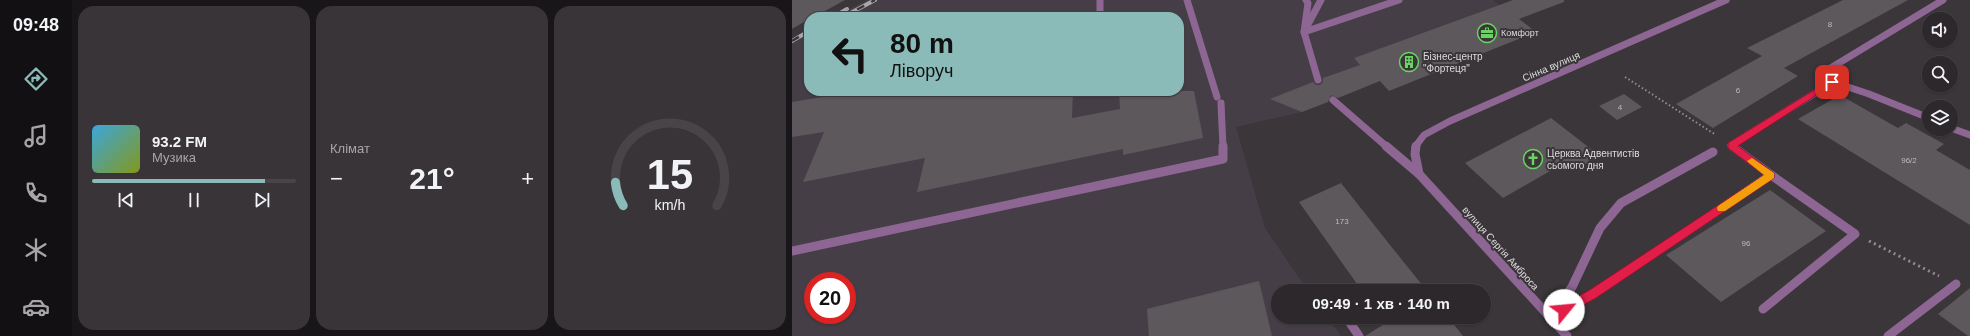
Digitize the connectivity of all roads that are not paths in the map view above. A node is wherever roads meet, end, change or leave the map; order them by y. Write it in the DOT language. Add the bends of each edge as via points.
graph roads {
  1 [pos="1100,0"];
  2 [pos="1187,0"];
  3 [pos="1306,0"];
  4 [pos="1321,0"];
  5 [pos="1399,0"];
  6 [pos="1726,0"];
  7 [pos="1943,0"];
  8 [pos="1714,2"];
  9 [pos="1100,12"];
  10 [pos="1304,32"];
  11 [pos="1318,80"];
  12 [pos="1832,82"];
  13 [pos="1333,100"];
  14 [pos="1922,115"];
  15 [pos="1958,131"];
  16 [pos="1970,135"];
  17 [pos="1713,152"];
  18 [pos="1419,174"];
  19 [pos="1771,176"];
  20 [pos="792,251"];
  21 [pos="1956,284"];
  22 [pos="1763,309"];
  23 [pos="1550,317"];
  24 [pos="1351,324"];
  25 [pos="1359,336"];
  26 [pos="1567,336"];
  27 [pos="1888,336"];
  1 -- 9 [label="street"];
  2 -- 20 [label="street" via="1219,100 1223,159"];
  3 -- 10 [label="street" via="1308,2"];
  4 -- 10 [label="street"];
  5 -- 10 [label="street"];
  6 -- 8 [label="street, Сінна вулиця"];
  7 -- 12 [label="street" via="1824,72"];
  8 -- 18 [label="street, Сінна вулиця" via="1434,130 1422,138 1415,148"];
  10 -- 11 [label="street"];
  12 -- 14 [label="street"];
  12 -- 19 [label="street" via="1731,145"];
  13 -- 18 [label="street, вулиця Сергія Амброса"];
  15 -- 16 [label="street"];
  17 -- 23 [label="street" via="1620,203 1600,228 1572,287"];
  18 -- 23 [label="street, вулиця Сергія Амброса"];
  19 -- 22 [label="street" via="1855,234"];
  19 -- 23 [label="street" via="1592,295"];
  21 -- 27 [label="street"];
  23 -- 26 [label="street, вулиця Сергія Амброса"];
  24 -- 25 [label="street"];
}
